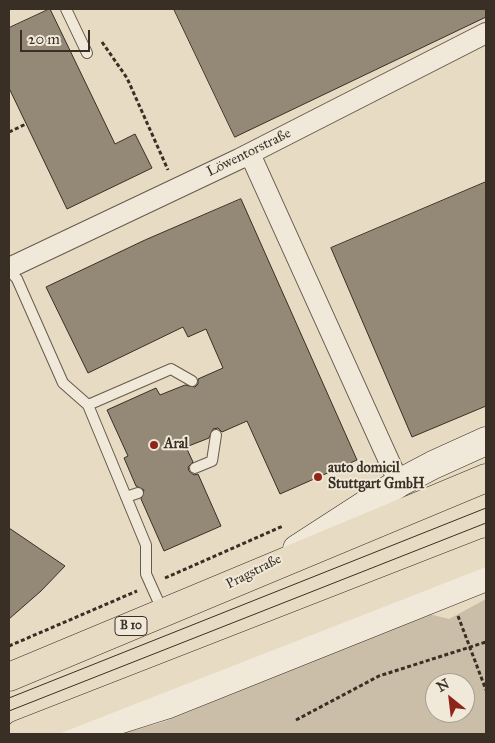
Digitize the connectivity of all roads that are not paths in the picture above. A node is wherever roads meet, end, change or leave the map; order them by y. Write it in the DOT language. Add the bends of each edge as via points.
graph roads {
  1 [pos="66,9"];
  2 [pos="486,33"];
  3 [pos="86,53"];
  4 [pos="250,154"];
  5 [pos="9,269"];
  6 [pos="192,381"];
  7 [pos="88,405"];
  8 [pos="216,435"];
  9 [pos="486,441"];
  10 [pos="195,468"];
  11 [pos="486,478"];
  12 [pos="399,483"];
  13 [pos="138,492"];
  14 [pos="126,497"];
  15 [pos="486,552"];
  16 [pos="254,575"];
  17 [pos="486,577"];
  18 [pos="164,613"];
  19 [pos="9,677"];
  20 [pos="20,734"];
  21 [pos="59,734"];
  1 -- 3 [label="lane"];
  2 -- 4 [label="street, Löwentorstraße"];
  4 -- 5 [label="street, Löwentorstraße"];
  4 -- 12 [label="street"];
  5 -- 7 [label="lane" via="17,279 63,383"];
  6 -- 7 [label="lane" via="171,369"];
  7 -- 14 [label="lane"];
  8 -- 10 [label="lane" via="212,460"];
  9 -- 12 [label="main road, Pragstraße"];
  11 -- 16 [label="main road, B 10"];
  12 -- 16 [label="main road, Pragstraße"];
  13 -- 14 [label="lane"];
  14 -- 18 [label="lane" via="146,545 146,574"];
  15 -- 20 [label="main road"];
  16 -- 18 [label="main road, Pragstraße / B 10"];
  17 -- 21 [label="main road" via="166,705"];
  18 -- 19 [label="main road, Pragstraße / B 10"];
}
